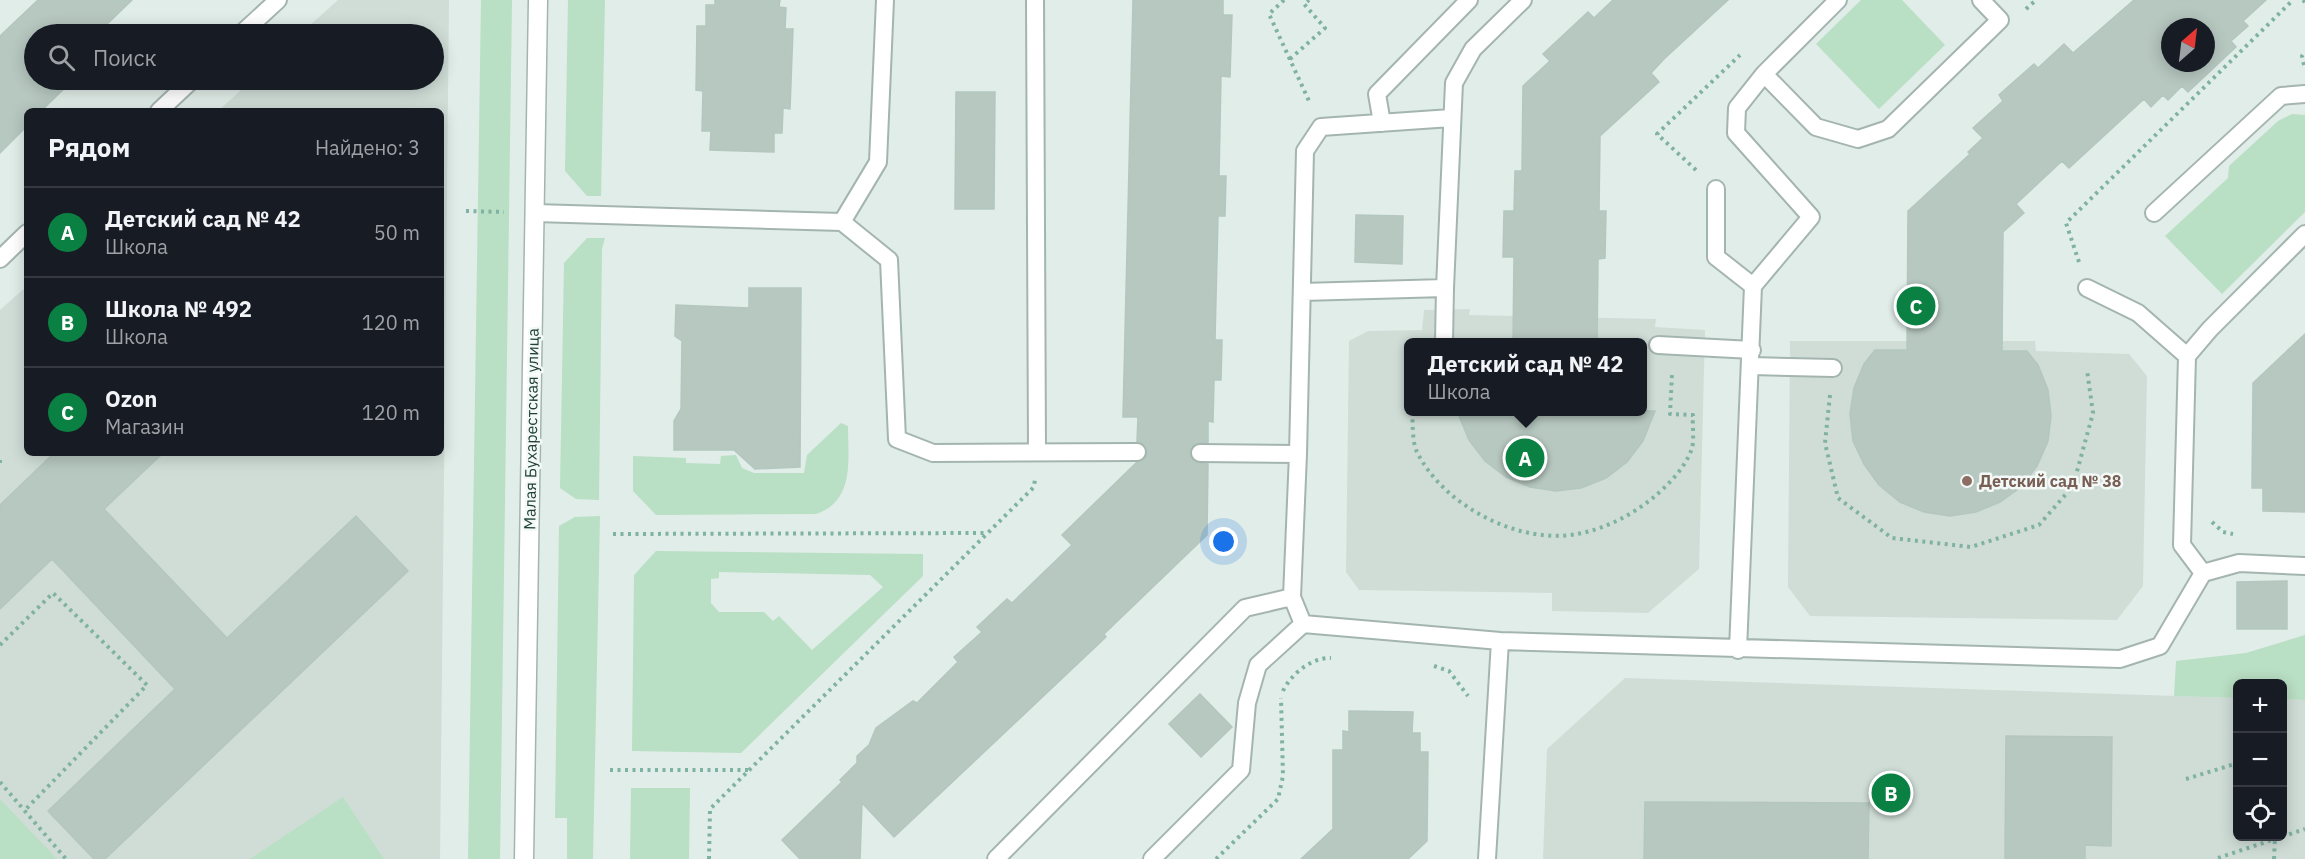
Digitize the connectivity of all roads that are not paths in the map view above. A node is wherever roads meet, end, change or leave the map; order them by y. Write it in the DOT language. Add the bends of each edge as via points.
graph roads {
  1 [pos="278,0"];
  2 [pos="538,0"];
  3 [pos="885,0"];
  4 [pos="1035,0"];
  5 [pos="1469,0"];
  6 [pos="1522,0"];
  7 [pos="1838,0"];
  8 [pos="1981,0"];
  9 [pos="252,24"];
  10 [pos="1764,74"];
  11 [pos="181,90"];
  12 [pos="2305,94"];
  13 [pos="162,108"];
  14 [pos="1451,118"];
  15 [pos="1382,123"];
  16 [pos="1716,189"];
  17 [pos="535,213"];
  18 [pos="2154,213"];
  19 [pos="842,222"];
  20 [pos="2305,234"];
  21 [pos="24,237"];
  22 [pos="0,259"];
  23 [pos="1753,286"];
  24 [pos="1445,288"];
  25 [pos="2088,288"];
  26 [pos="1302,292"];
  27 [pos="1444,338"];
  28 [pos="1658,345"];
  29 [pos="2187,356"];
  30 [pos="1752,358"];
  31 [pos="1833,368"];
  32 [pos="1037,452"];
  33 [pos="1137,452"];
  34 [pos="1200,453"];
  35 [pos="1298,454"];
  36 [pos="2305,566"];
  37 [pos="2203,573"];
  38 [pos="1292,597"];
  39 [pos="1303,624"];
  40 [pos="1500,641"];
  41 [pos="1738,650"];
  42 [pos="524,859"];
  43 [pos="996,859"];
  44 [pos="1152,859"];
  45 [pos="1486,859"];
  1 -- 9 [label="lane"];
  2 -- 17 [label="street, Малая Бухарестская улица"];
  3 -- 19 [label="lane" via="878,162"];
  4 -- 32 [label="lane"];
  5 -- 15 [label="lane" via="1377,94"];
  6 -- 14 [label="lane" via="1473,49 1454,83"];
  7 -- 10 [label="lane"];
  8 -- 10 [label="lane" via="2000,20 1888,129 1858,139 1816,127"];
  10 -- 23 [label="lane" via="1737,108 1736,133 1811,217"];
  11 -- 13 [label="lane"];
  12 -- 18 [label="lane" via="2281,96"];
  14 -- 15 [label="lane"];
  14 -- 24 [label="lane"];
  15 -- 26 [label="lane" via="1321,127 1305,151"];
  16 -- 23 [label="lane" via="1716,257"];
  17 -- 19 [label="lane"];
  17 -- 42 [label="street, Малая Бухарестская улица"];
  19 -- 32 [label="lane" via="889,260 897,439 933,453"];
  20 -- 29 [label="lane"];
  21 -- 22 [label="lane"];
  23 -- 30 [label="lane"];
  24 -- 26 [label="lane"];
  24 -- 27 [label="lane"];
  25 -- 29 [label="lane" via="2138,313"];
  26 -- 35 [label="lane"];
  28 -- 30 [label="lane"];
  29 -- 37 [label="lane" via="2182,545"];
  30 -- 31 [label="lane"];
  30 -- 41 [label="lane"];
  32 -- 33 [label="lane"];
  34 -- 35 [label="lane"];
  35 -- 38 [label="lane"];
  36 -- 37 [label="lane" via="2239,563"];
  37 -- 41 [label="lane" via="2160,646 2120,659"];
  38 -- 39 [label="lane"];
  38 -- 43 [label="lane" via="1245,608"];
  39 -- 40 [label="lane"];
  39 -- 44 [label="lane" via="1258,665 1247,703 1241,770"];
  40 -- 41 [label="lane"];
  40 -- 45 [label="lane"];
}
